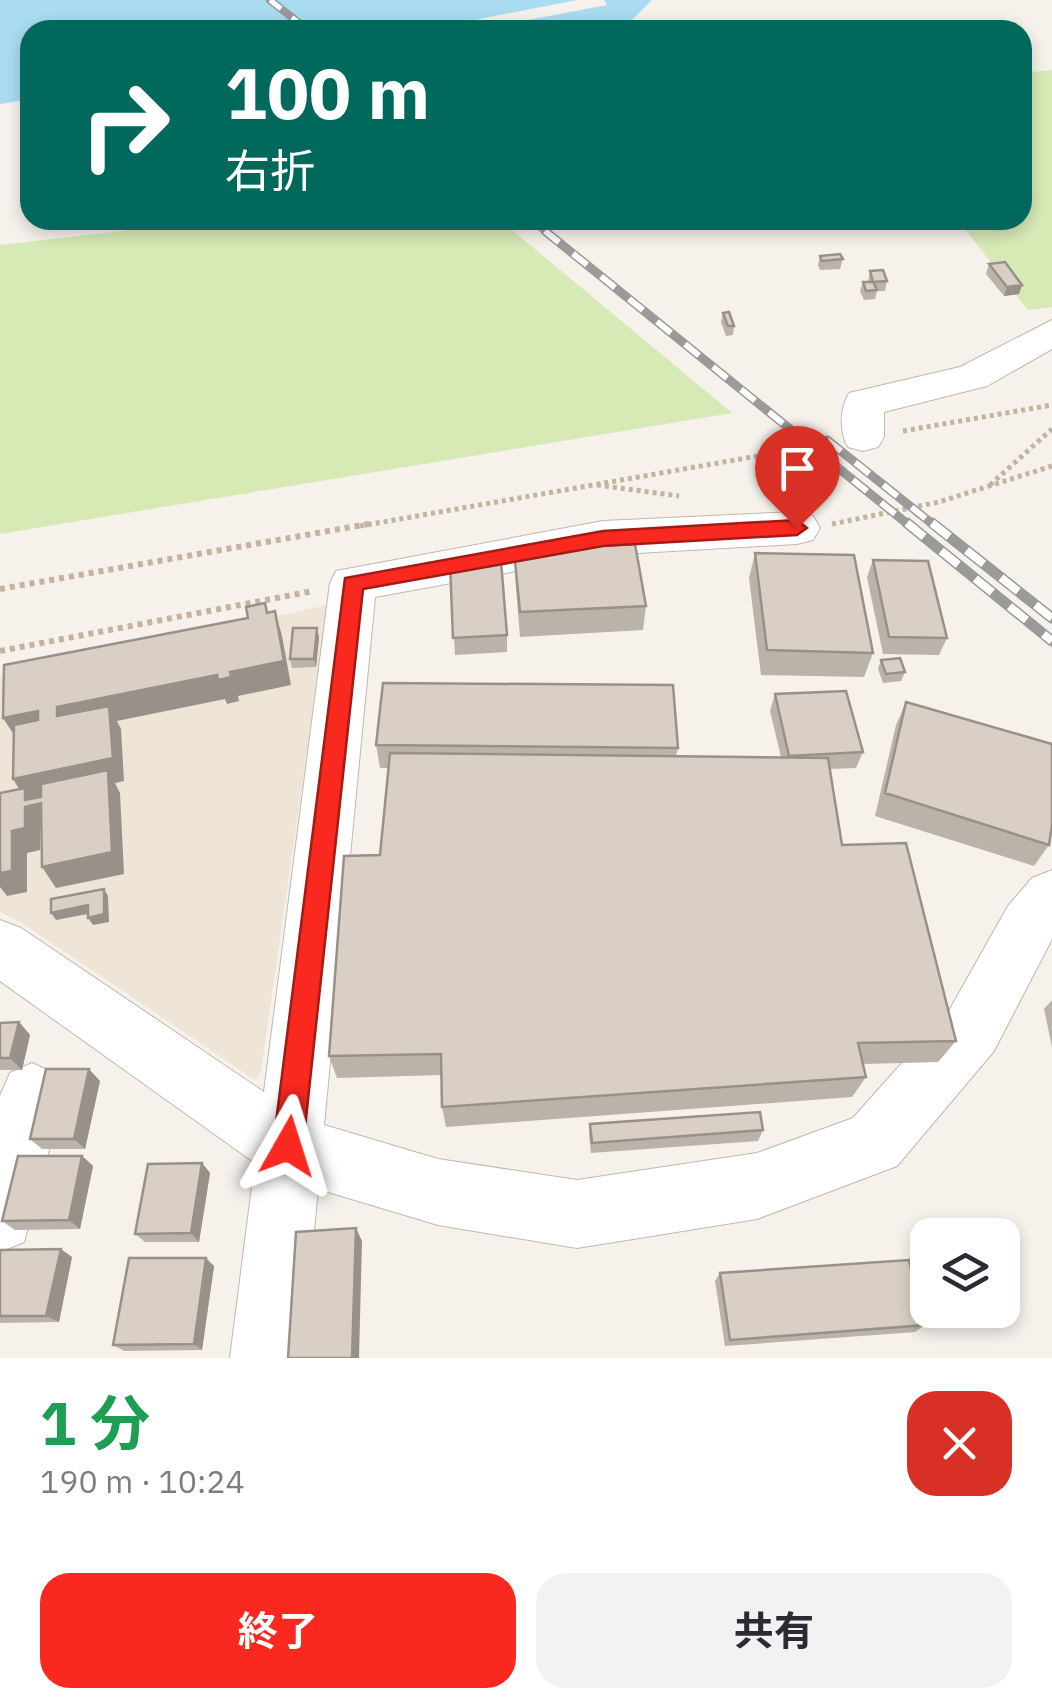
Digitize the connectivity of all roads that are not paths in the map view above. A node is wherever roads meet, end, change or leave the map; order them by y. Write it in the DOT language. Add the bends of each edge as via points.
graph roads {
  1 [pos="1052,332"];
  2 [pos="863,438"];
  3 [pos="797,528"];
  4 [pos="1052,896"];
  5 [pos="0,947"];
  6 [pos="32,1095"];
  7 [pos="288,1146"];
  8 [pos="0,1218"];
  9 [pos="266,1358"];
  1 -- 2 [label="street" via="972,376 864,403"];
  3 -- 7 [label="street" via="603,538 353,583"];
  4 -- 7 [label="street" via="1028,925 972,1030 874,1144 757,1186 578,1214 438,1192"];
  5 -- 7 [label="street"];
  6 -- 8 [label="street"];
  7 -- 9 [label="street"];
}
